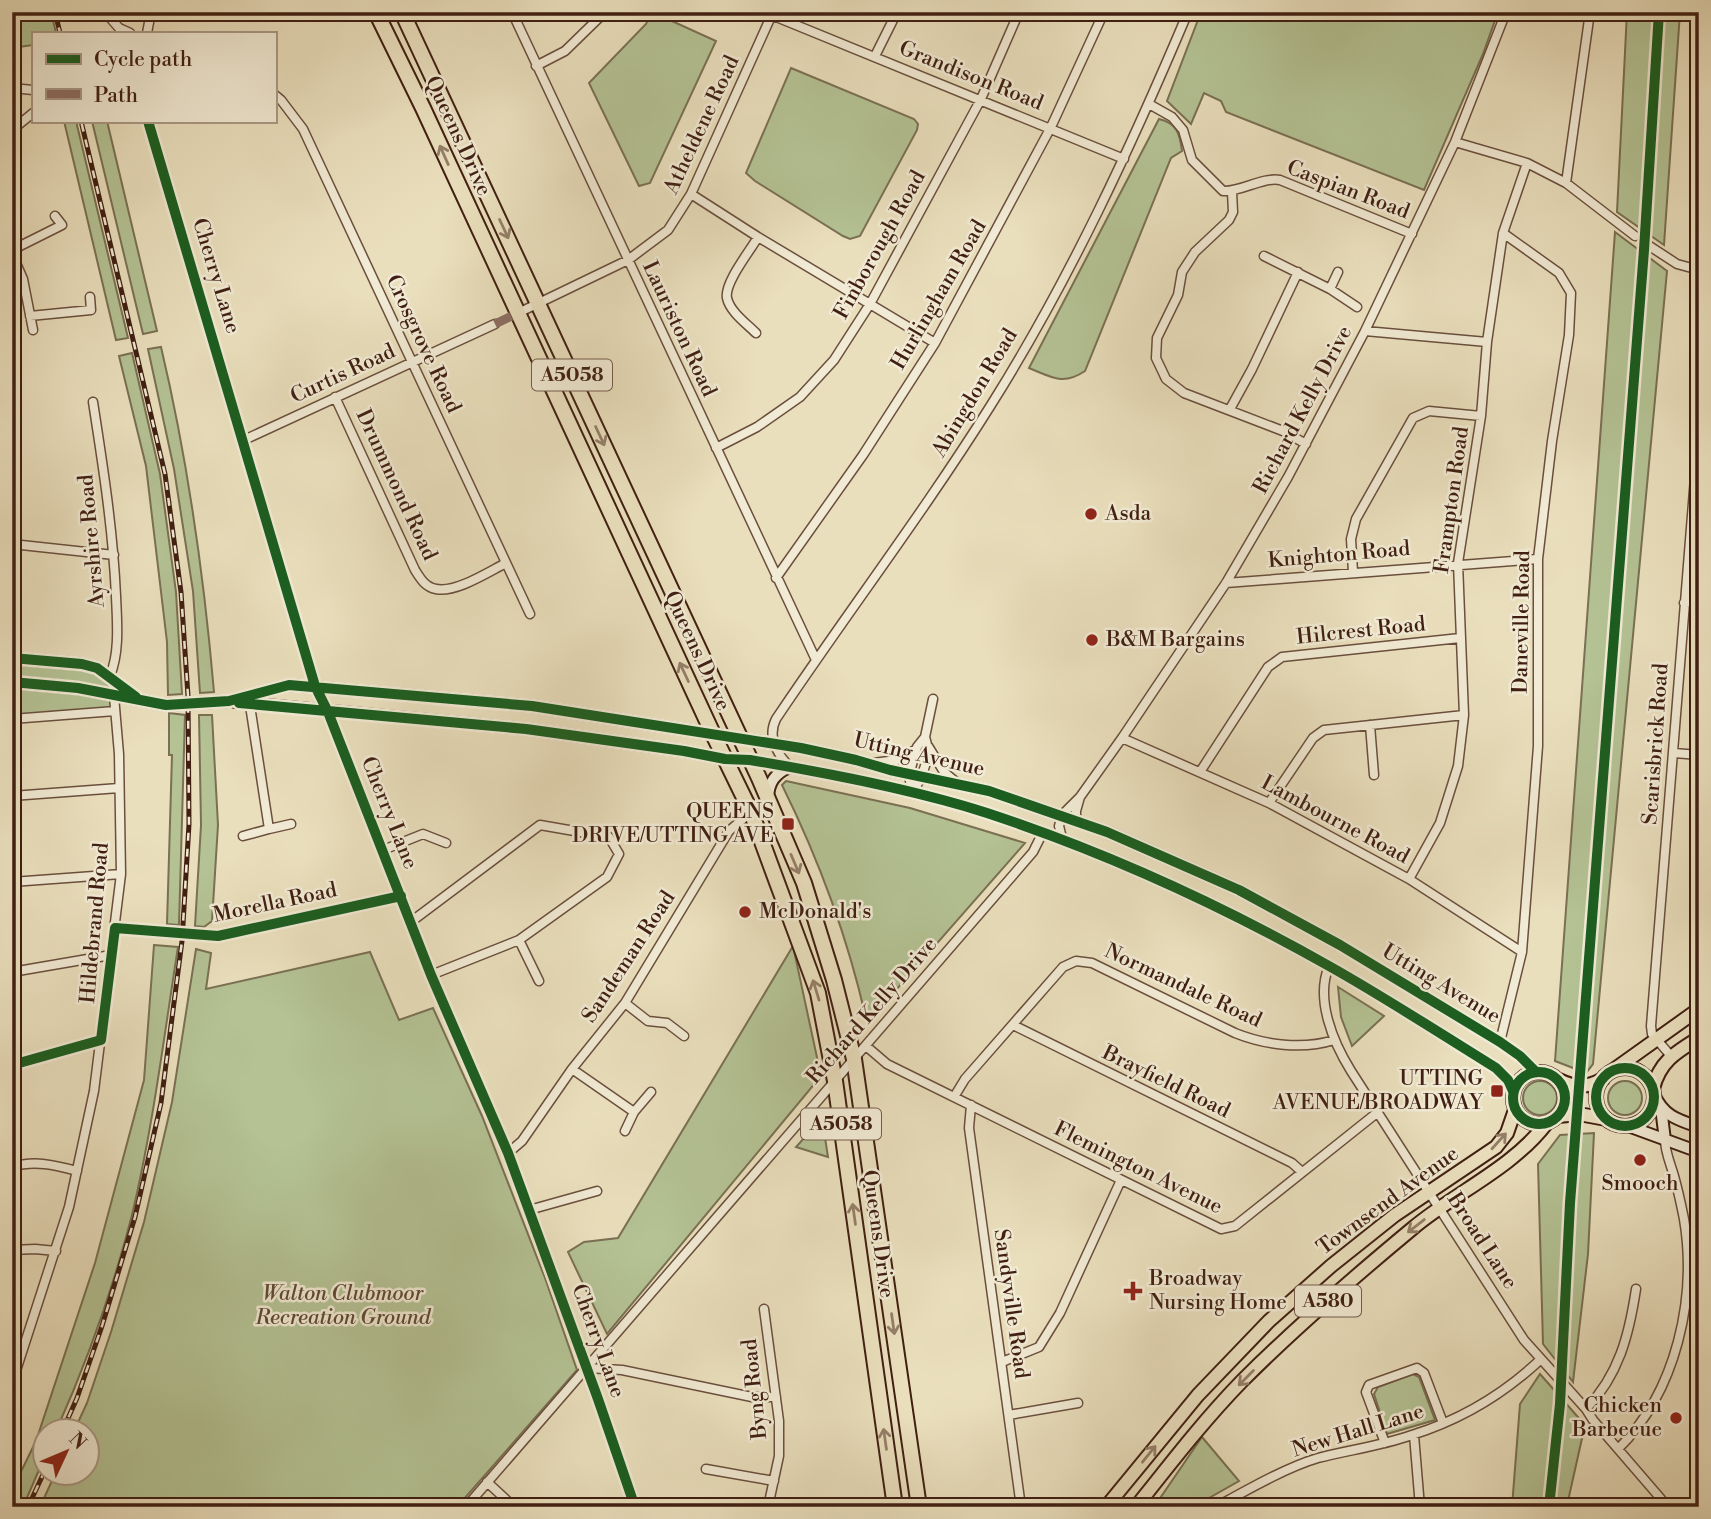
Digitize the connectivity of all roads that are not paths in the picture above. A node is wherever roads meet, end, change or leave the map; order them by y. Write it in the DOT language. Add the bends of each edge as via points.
graph roads {
  1 [pos="105,12"];
  2 [pos="151,12"];
  3 [pos="376,12"];
  4 [pos="402,12"];
  5 [pos="512,12"];
  6 [pos="605,12"];
  7 [pos="897,12"];
  8 [pos="1019,12"];
  9 [pos="1104,12"];
  10 [pos="1188,12"];
  11 [pos="1506,12"];
  12 [pos="1590,12"];
  13 [pos="770,13"];
  14 [pos="128,32"];
  15 [pos="147,32"];
  16 [pos="875,55"];
  17 [pos="536,66"];
  18 [pos="12,88"];
  19 [pos="32,90"];
  20 [pos="276,96"];
  21 [pos="981,99"];
  22 [pos="1149,104"];
  23 [pos="32,114"];
  24 [pos="148,122"];
  25 [pos="1051,128"];
  26 [pos="12,130"];
  27 [pos="1455,142"];
  28 [pos="1124,159"];
  29 [pos="1527,163"];
  30 [pos="1566,183"];
  31 [pos="1232,192"];
  32 [pos="691,194"];
  33 [pos="55,216"];
  34 [pos="1503,233"];
  35 [pos="1412,234"];
  36 [pos="1635,236"];
  37 [pos="758,237"];
  38 [pos="1647,245"];
  39 [pos="12,252"];
  40 [pos="1264,256"];
  41 [pos="628,260"];
  42 [pos="1699,270"];
  43 [pos="1298,272"];
  44 [pos="1338,272"];
  45 [pos="1330,289"];
  46 [pos="90,297"];
  47 [pos="538,302"];
  48 [pos="870,304"];
  49 [pos="1357,307"];
  50 [pos="516,314"];
  51 [pos="30,316"];
  52 [pos="495,324"];
  53 [pos="33,330"];
  54 [pos="1365,331"];
  55 [pos="756,333"];
  56 [pos="1488,342"];
  57 [pos="934,343"];
  58 [pos="412,361"];
  59 [pos="335,397"];
  60 [pos="93,402"];
  61 [pos="1230,409"];
  62 [pos="1482,415"];
  63 [pos="1699,428"];
  64 [pos="244,440"];
  65 [pos="1306,444"];
  66 [pos="716,449"];
  67 [pos="1697,473"];
  68 [pos="12,544"];
  69 [pos="114,555"];
  70 [pos="1538,559"];
  71 [pos="1458,563"];
  72 [pos="506,564"];
  73 [pos="1353,572"];
  74 [pos="776,578"];
  75 [pos="1226,583"];
  76 [pos="1699,601"];
  77 [pos="1684,603"];
  78 [pos="530,614"];
  79 [pos="1460,638"];
  80 [pos="12,658"];
  81 [pos="816,660"];
  82 [pos="110,676"];
  83 [pos="12,682"];
  84 [pos="119,685"];
  85 [pos="315,686"];
  86 [pos="114,696"];
  87 [pos="933,699"];
  88 [pos="250,700"];
  89 [pos="141,702"];
  90 [pos="115,711"];
  91 [pos="328,712"];
  92 [pos="1464,715"];
  93 [pos="12,719"];
  94 [pos="1370,725"];
  95 [pos="712,734"];
  96 [pos="925,737"];
  97 [pos="739,738"];
  98 [pos="1122,738"];
  99 [pos="774,743"];
  100 [pos="928,747"];
  101 [pos="915,750"];
  102 [pos="1674,753"];
  103 [pos="1699,755"];
  104 [pos="725,759"];
  105 [pos="750,760"];
  106 [pos="870,763"];
  107 [pos="790,767"];
  108 [pos="1200,772"];
  109 [pos="909,775"];
  110 [pos="1374,775"];
  111 [pos="922,777"];
  112 [pos="961,785"];
  113 [pos="120,788"];
  114 [pos="912,794"];
  115 [pos="12,796"];
  116 [pos="1080,797"];
  117 [pos="768,799"];
  118 [pos="1269,803"];
  119 [pos="751,812"];
  120 [pos="1062,815"];
  121 [pos="1076,820"];
  122 [pos="291,824"];
  123 [pos="269,829"];
  124 [pos="1041,834"];
  125 [pos="243,836"];
  126 [pos="1063,842"];
  127 [pos="446,843"];
  128 [pos="383,850"];
  129 [pos="121,874"];
  130 [pos="1409,879"];
  131 [pos="12,882"];
  132 [pos="401,896"];
  133 [pos="412,921"];
  134 [pos="114,928"];
  135 [pos="519,940"];
  136 [pos="1522,952"];
  137 [pos="111,955"];
  138 [pos="1329,966"];
  139 [pos="12,972"];
  140 [pos="431,975"];
  141 [pos="540,981"];
  142 [pos="625,1003"];
  143 [pos="1699,1009"];
  144 [pos="1013,1025"];
  145 [pos="684,1036"];
  146 [pos="1699,1038"];
  147 [pos="1656,1039"];
  148 [pos="101,1040"];
  149 [pos="1334,1040"];
  150 [pos="1500,1042"];
  151 [pos="866,1046"];
  152 [pos="1671,1056"];
  153 [pos="854,1059"];
  154 [pos="12,1065"];
  155 [pos="572,1069"];
  156 [pos="1536,1072"];
  157 [pos="1606,1076"];
  158 [pos="1558,1080"];
  159 [pos="835,1081"];
  160 [pos="1513,1091"];
  161 [pos="1653,1091"];
  162 [pos="652,1092"];
  163 [pos="954,1097"];
  164 [pos="971,1105"];
  165 [pos="1661,1108"];
  166 [pos="1515,1110"];
  167 [pos="634,1112"];
  168 [pos="1378,1112"];
  169 [pos="1558,1116"];
  170 [pos="1606,1119"];
  171 [pos="1546,1124"];
  172 [pos="1628,1126"];
  173 [pos="1699,1127"];
  174 [pos="625,1131"];
  175 [pos="1665,1140"];
  176 [pos="1699,1152"];
  177 [pos="508,1153"];
  178 [pos="12,1167"];
  179 [pos="77,1171"];
  180 [pos="1302,1172"];
  181 [pos="1121,1180"];
  182 [pos="597,1191"];
  183 [pos="1430,1191"];
  184 [pos="1440,1208"];
  185 [pos="529,1210"];
  186 [pos="12,1250"];
  187 [pos="56,1251"];
  188 [pos="1636,1289"];
  189 [pos="764,1309"];
  190 [pos="1541,1359"];
  191 [pos="1002,1362"];
  192 [pos="587,1368"];
  193 [pos="12,1383"];
  194 [pos="776,1397"];
  195 [pos="1078,1403"];
  196 [pos="1586,1409"];
  197 [pos="1009,1415"];
  198 [pos="1443,1423"];
  199 [pos="1414,1435"];
  200 [pos="1385,1443"];
  201 [pos="1618,1449"];
  202 [pos="706,1469"];
  203 [pos="774,1481"];
  204 [pos="486,1482"];
  205 [pos="466,1507"];
  206 [pos="514,1507"];
  207 [pos="635,1507"];
  208 [pos="768,1507"];
  209 [pos="895,1507"];
  210 [pos="919,1507"];
  211 [pos="1021,1507"];
  212 [pos="1106,1507"];
  213 [pos="1136,1507"];
  214 [pos="1216,1507"];
  215 [pos="1420,1507"];
  216 [pos="1668,1507"];
  1 -- 14 [label="street"];
  2 -- 15 [label="street"];
  50 -- 3 [label="highway, Queens Drive / A5058, one-way"];
  4 -- 47 [label="highway, Queens Drive / A5058, one-way"];
  5 -- 17 [label="street, Lauriston Road"];
  6 -- 17 [label="street" via="565,51"];
  7 -- 16 [label="street"];
  8 -- 21 [label="street, Finborough Road"];
  9 -- 25 [label="street, Hurlingham Road"];
  10 -- 22 [label="street, Abingdon Road"];
  11 -- 27 [label="street, Richard Kelly Drive"];
  12 -- 30 [label="street"];
  13 -- 16 [label="street, Grandison Road"];
  13 -- 32 [label="street, Atheldene Road"];
  16 -- 21 [label="street, Grandison Road"];
  17 -- 41 [label="street, Lauriston Road"];
  18 -- 19 [label="street"];
  20 -- 58 [label="street, Crosgrove Road" via="303,129"];
  21 -- 25 [label="street, Grandison Road"];
  21 -- 48 [label="street, Finborough Road"];
  22 -- 28 [label="street, Abingdon Road"];
  22 -- 31 [label="street" via="1172,117 1183,130 1192,160 1223,191"];
  23 -- 26 [label="street"];
  24 -- 64 [label="street, Cherry Lane"];
  25 -- 28 [label="street, Grandison Road"];
  25 -- 57 [label="street, Hurlingham Road"];
  27 -- 29 [label="street"];
  27 -- 35 [label="street, Richard Kelly Drive"];
  28 -- 81 [label="street, Abingdon Road" via="993,403"];
  29 -- 30 [label="street"];
  29 -- 34 [label="street, Frampton Road"];
  30 -- 36 [label="street"];
  31 -- 35 [label="street, Caspian Road" via="1273,178"];
  31 -- 61 [label="street" via="1229,220 1195,252 1182,272 1178,295 1157,338 1156,358 1166,379 1184,393"];
  32 -- 37 [label="street"];
  32 -- 41 [label="street, Atheldene Road" via="668,230"];
  33 -- 39 [label="street" via="62,225"];
  34 -- 56 [label="street, Frampton Road"];
  34 -- 70 [label="street, Daneville Road" via="1559,273 1570,293 1569,335"];
  35 -- 54 [label="street, Richard Kelly Drive"];
  37 -- 48 [label="street"];
  37 -- 55 [label="street" via="729,285 727,298"];
  38 -- 42 [label="street" via="1677,264"];
  39 -- 51 [label="street"];
  40 -- 43 [label="street"];
  41 -- 47 [label="street, Atheldene Road"];
  41 -- 66 [label="street, Lauriston Road"];
  43 -- 45 [label="street"];
  43 -- 61 [label="street"];
  44 -- 45 [label="street"];
  45 -- 49 [label="street"];
  46 -- 51 [label="street" via="91,310"];
  47 -- 50 [label="street"];
  47 -- 97 [label="highway, Queens Drive / A5058, one-way"];
  48 -- 57 [label="street"];
  48 -- 66 [label="street, Finborough Road" via="834,359 800,397 757,428"];
  95 -- 50 [label="highway, Queens Drive / A5058, one-way"];
  51 -- 53 [label="street"];
  52 -- 58 [label="street, Curtis Road"];
  54 -- 56 [label="street"];
  54 -- 65 [label="street, Richard Kelly Drive"];
  56 -- 62 [label="street, Frampton Road"];
  57 -- 74 [label="street, Hurlingham Road" via="863,455"];
  58 -- 59 [label="street, Curtis Road"];
  58 -- 72 [label="street, Crosgrove Road"];
  59 -- 64 [label="street, Curtis Road"];
  59 -- 72 [label="street, Drummond Road" via="424,583 450,589"];
  60 -- 69 [label="street, Ayrshire Road"];
  61 -- 65 [label="street"];
  62 -- 71 [label="street, Frampton Road"];
  62 -- 73 [label="street" via="1429,411 1413,418 1356,519 1350,538"];
  63 -- 67 [label="street, Scarisbrick Road"];
  64 -- 85 [label="street, Cherry Lane"];
  65 -- 75 [label="street, Richard Kelly Drive"];
  66 -- 74 [label="street, Lauriston Road"];
  67 -- 77 [label="street, Scarisbrick Road"];
  68 -- 69 [label="street"];
  69 -- 82 [label="street, Ayrshire Road" via="117,631"];
  70 -- 71 [label="street, Knighton Road"];
  70 -- 136 [label="street, Daneville Road" via="1538,747"];
  71 -- 73 [label="street, Knighton Road"];
  71 -- 79 [label="street, Frampton Road"];
  72 -- 78 [label="street, Crosgrove Road"];
  73 -- 75 [label="street, Knighton Road"];
  74 -- 81 [label="street, Lauriston Road"];
  75 -- 98 [label="street, Richard Kelly Drive"];
  76 -- 77 [label="street"];
  77 -- 102 [label="street, Scarisbrick Road"];
  79 -- 92 [label="street, Frampton Road"];
  79 -- 108 [label="street, Hilcrest Road" via="1282,657 1268,667"];
  80 -- 82 [label="street" via="82,664"];
  81 -- 99 [label="street, Abingdon Road" via="776,719 771,732"];
  82 -- 84 [label="street"];
  83 -- 86 [label="street, Utting Avenue"];
  84 -- 86 [label="street"];
  84 -- 89 [label="street"];
  85 -- 88 [label="street, Utting Avenue" via="289,685"];
  85 -- 91 [label="street, Cherry Lane"];
  85 -- 95 [label="street, Utting Avenue" via="532,706"];
  86 -- 89 [label="street, Utting Avenue"];
  86 -- 90 [label="street, Hildebrand Road"];
  87 -- 96 [label="street"];
  88 -- 89 [label="street, Utting Avenue" via="185,705"];
  88 -- 91 [label="street, Utting Avenue"];
  88 -- 123 [label="street"];
  90 -- 93 [label="street"];
  90 -- 113 [label="street, Hildebrand Road"];
  91 -- 104 [label="street, Utting Avenue" via="526,729"];
  91 -- 128 [label="street, Cherry Lane"];
  92 -- 94 [label="street"];
  92 -- 130 [label="street, Frampton Road" via="1458,766 1440,823"];
  94 -- 110 [label="street"];
  94 -- 118 [label="street" via="1324,730 1313,738"];
  95 -- 97 [label="street, Utting Avenue"];
  95 -- 104 [label="highway, Queens Drive / A5058"];
  96 -- 100 [label="street"];
  96 -- 101 [label="street"];
  97 -- 99 [label="street, Utting Avenue"];
  97 -- 105 [label="highway, Queens Drive / A5058"];
  98 -- 108 [label="street, Lambourne Road"];
  98 -- 116 [label="street, Richard Kelly Drive"];
  99 -- 106 [label="street, Utting Avenue"];
  99 -- 107 [label="street"];
  100 -- 111 [label="street"];
  100 -- 112 [label="street" via="944,772"];
  101 -- 106 [label="street" via="897,760"];
  101 -- 109 [label="street"];
  102 -- 103 [label="street"];
  102 -- 147 [label="street, Scarisbrick Road" via="1651,1026"];
  104 -- 105 [label="street, Utting Avenue"];
  104 -- 119 [label="highway, Queens Drive / A5058"];
  105 -- 107 [label="street, Utting Avenue"];
  105 -- 117 [label="highway, Queens Drive / A5058"];
  106 -- 109 [label="street, Utting Avenue"];
  107 -- 114 [label="street, Utting Avenue"];
  107 -- 117 [label="street" via="774,777"];
  108 -- 118 [label="street, Lambourne Road"];
  109 -- 111 [label="street, Utting Avenue"];
  109 -- 114 [label="street"];
  111 -- 112 [label="street, Utting Avenue"];
  111 -- 114 [label="street"];
  112 -- 120 [label="street, Utting Avenue"];
  113 -- 115 [label="street"];
  113 -- 129 [label="street, Hildebrand Road"];
  114 -- 124 [label="street, Utting Avenue" via="987,813"];
  116 -- 120 [label="street, Richard Kelly Drive"];
  116 -- 121 [label="street, Richard Kelly Drive"];
  117 -- 153 [label="highway, Queens Drive / A5058, one-way" via="804,883"];
  118 -- 130 [label="street, Lambourne Road"];
  119 -- 142 [label="street, Sandeman Road" via="729,831"];
  159 -- 119 [label="highway, Queens Drive / A5058, one-way" via="818,993"];
  120 -- 121 [label="street, Utting Avenue"];
  120 -- 126 [label="street"];
  121 -- 150 [label="street, Utting Avenue" via="1291,917"];
  122 -- 123 [label="street"];
  123 -- 125 [label="street"];
  124 -- 126 [label="street, Utting Avenue"];
  124 -- 151 [label="street, Richard Kelly Drive" via="1033,852"];
  126 -- 138 [label="street, Utting Avenue" via="1218,908"];
  127 -- 128 [label="street" via="423,834"];
  128 -- 132 [label="street, Cherry Lane"];
  129 -- 131 [label="street"];
  129 -- 134 [label="street, Hildebrand Road"];
  130 -- 136 [label="street, Lambourne Road"];
  132 -- 133 [label="street, Cherry Lane"];
  132 -- 134 [label="street, Morella Road" via="219,936"];
  133 -- 135 [label="street" via="540,825 609,837 619,854 607,877"];
  133 -- 140 [label="street, Cherry Lane"];
  134 -- 137 [label="street, Hildebrand Road"];
  135 -- 140 [label="street"];
  135 -- 141 [label="street"];
  136 -- 150 [label="street, Daneville Road"];
  137 -- 139 [label="street"];
  137 -- 148 [label="street, Hildebrand Road"];
  138 -- 149 [label="street, Broad Lane" via="1326,1002"];
  138 -- 160 [label="street, Utting Avenue" via="1496,1068"];
  140 -- 177 [label="street, Cherry Lane"];
  142 -- 145 [label="street" via="649,1021 667,1023"];
  142 -- 155 [label="street, Sandeman Road"];
  143 -- 147 [label="main road"];
  144 -- 149 [label="street, Normandale Road" via="1063,967 1082,961 1253,1039 1302,1045"];
  144 -- 163 [label="street, Normandale Road"];
  144 -- 180 [label="street, Brayfield Road"];
  146 -- 152 [label="main road"];
  147 -- 152 [label="street"];
  147 -- 157 [label="main road"];
  148 -- 154 [label="street"];
  148 -- 179 [label="street, Hildebrand Road"];
  149 -- 168 [label="street, Broad Lane"];
  150 -- 156 [label="street, Utting Avenue"];
  151 -- 153 [label="street, Richard Kelly Drive"];
  151 -- 163 [label="street, Flemington Avenue" via="882,1060"];
  152 -- 161 [label="main road" via="1659,1070"];
  153 -- 159 [label="street, Richard Kelly Drive"];
  153 -- 210 [label="highway, Queens Drive / A5058, one-way"];
  155 -- 167 [label="street"];
  155 -- 177 [label="street, Sandeman Road" via="522,1141"];
  156 -- 158 [label="main road"];
  156 -- 160 [label="main road" via="1522,1078"];
  157 -- 158 [label="main road" via="1580,1087"];
  157 -- 161 [label="main road" via="1633,1070 1647,1079"];
  157 -- 170 [label="main road" via="1597,1102"];
  158 -- 169 [label="main road" via="1565,1094"];
  159 -- 192 [label="street, Richard Kelly Drive"];
  209 -- 159 [label="highway, Queens Drive / A5058, one-way"];
  160 -- 166 [label="main road"];
  161 -- 165 [label="street"];
  161 -- 172 [label="main road" via="1649,1114"];
  162 -- 167 [label="street"];
  163 -- 164 [label="street, Flemington Avenue"];
  164 -- 181 [label="street, Flemington Avenue"];
  164 -- 191 [label="street, Sandyville Road" via="969,1128"];
  165 -- 173 [label="street"];
  165 -- 175 [label="street"];
  166 -- 171 [label="main road" via="1528,1122"];
  183 -- 166 [label="main road, Townsend Avenue / A580, one-way" via="1496,1147"];
  167 -- 174 [label="street"];
  168 -- 180 [label="street, Flemington Avenue"];
  168 -- 183 [label="street, Broad Lane"];
  169 -- 170 [label="main road"];
  169 -- 171 [label="main road, A580"];
  170 -- 172 [label="main road"];
  171 -- 184 [label="main road, Townsend Avenue / A580" via="1517,1156"];
  172 -- 175 [label="street"];
  175 -- 176 [label="street"];
  175 -- 201 [label="street" via="1686,1231 1684,1314 1660,1388"];
  177 -- 185 [label="street, Cherry Lane"];
  178 -- 179 [label="street" via="50,1164"];
  179 -- 187 [label="street, Hildebrand Road"];
  180 -- 181 [label="street, Flemington Avenue" via="1227,1229 1211,1226"];
  181 -- 191 [label="street" via="1060,1313 1039,1347"];
  182 -- 185 [label="street"];
  183 -- 184 [label="street, Broad Lane"];
  212 -- 183 [label="main road, Townsend Avenue / A580, one-way" via="1198,1395 1269,1321 1331,1266"];
  184 -- 190 [label="street, Broad Lane" via="1524,1340"];
  184 -- 213 [label="main road, Townsend Avenue / A580, one-way" via="1241,1382"];
  185 -- 192 [label="street, Cherry Lane"];
  186 -- 187 [label="street"];
  187 -- 193 [label="street, Hildebrand Road"];
  188 -- 196 [label="street" via="1617,1366"];
  189 -- 194 [label="street, Byng Road"];
  190 -- 196 [label="street, Broad Lane"];
  190 -- 198 [label="street, New Hall Lane" via="1493,1398"];
  191 -- 197 [label="street, Sandyville Road"];
  192 -- 194 [label="street" via="622,1370 752,1398"];
  192 -- 204 [label="street, Richard Kelly Drive"];
  192 -- 207 [label="street, Cherry Lane"];
  194 -- 203 [label="street, Byng Road" via="779,1456"];
  195 -- 197 [label="street"];
  196 -- 201 [label="street, Broad Lane"];
  197 -- 211 [label="street, Sandyville Road"];
  198 -- 199 [label="street, New Hall Lane"];
  198 -- 200 [label="street" via="1424,1373 1417,1368 1369,1385 1366,1392"];
  199 -- 200 [label="street, New Hall Lane"];
  199 -- 215 [label="street"];
  200 -- 214 [label="street, New Hall Lane" via="1316,1459"];
  201 -- 216 [label="street, Broad Lane"];
  202 -- 203 [label="street"];
  203 -- 208 [label="street, Byng Road"];
  204 -- 205 [label="street, Richard Kelly Drive"];
  204 -- 206 [label="street"];
}
